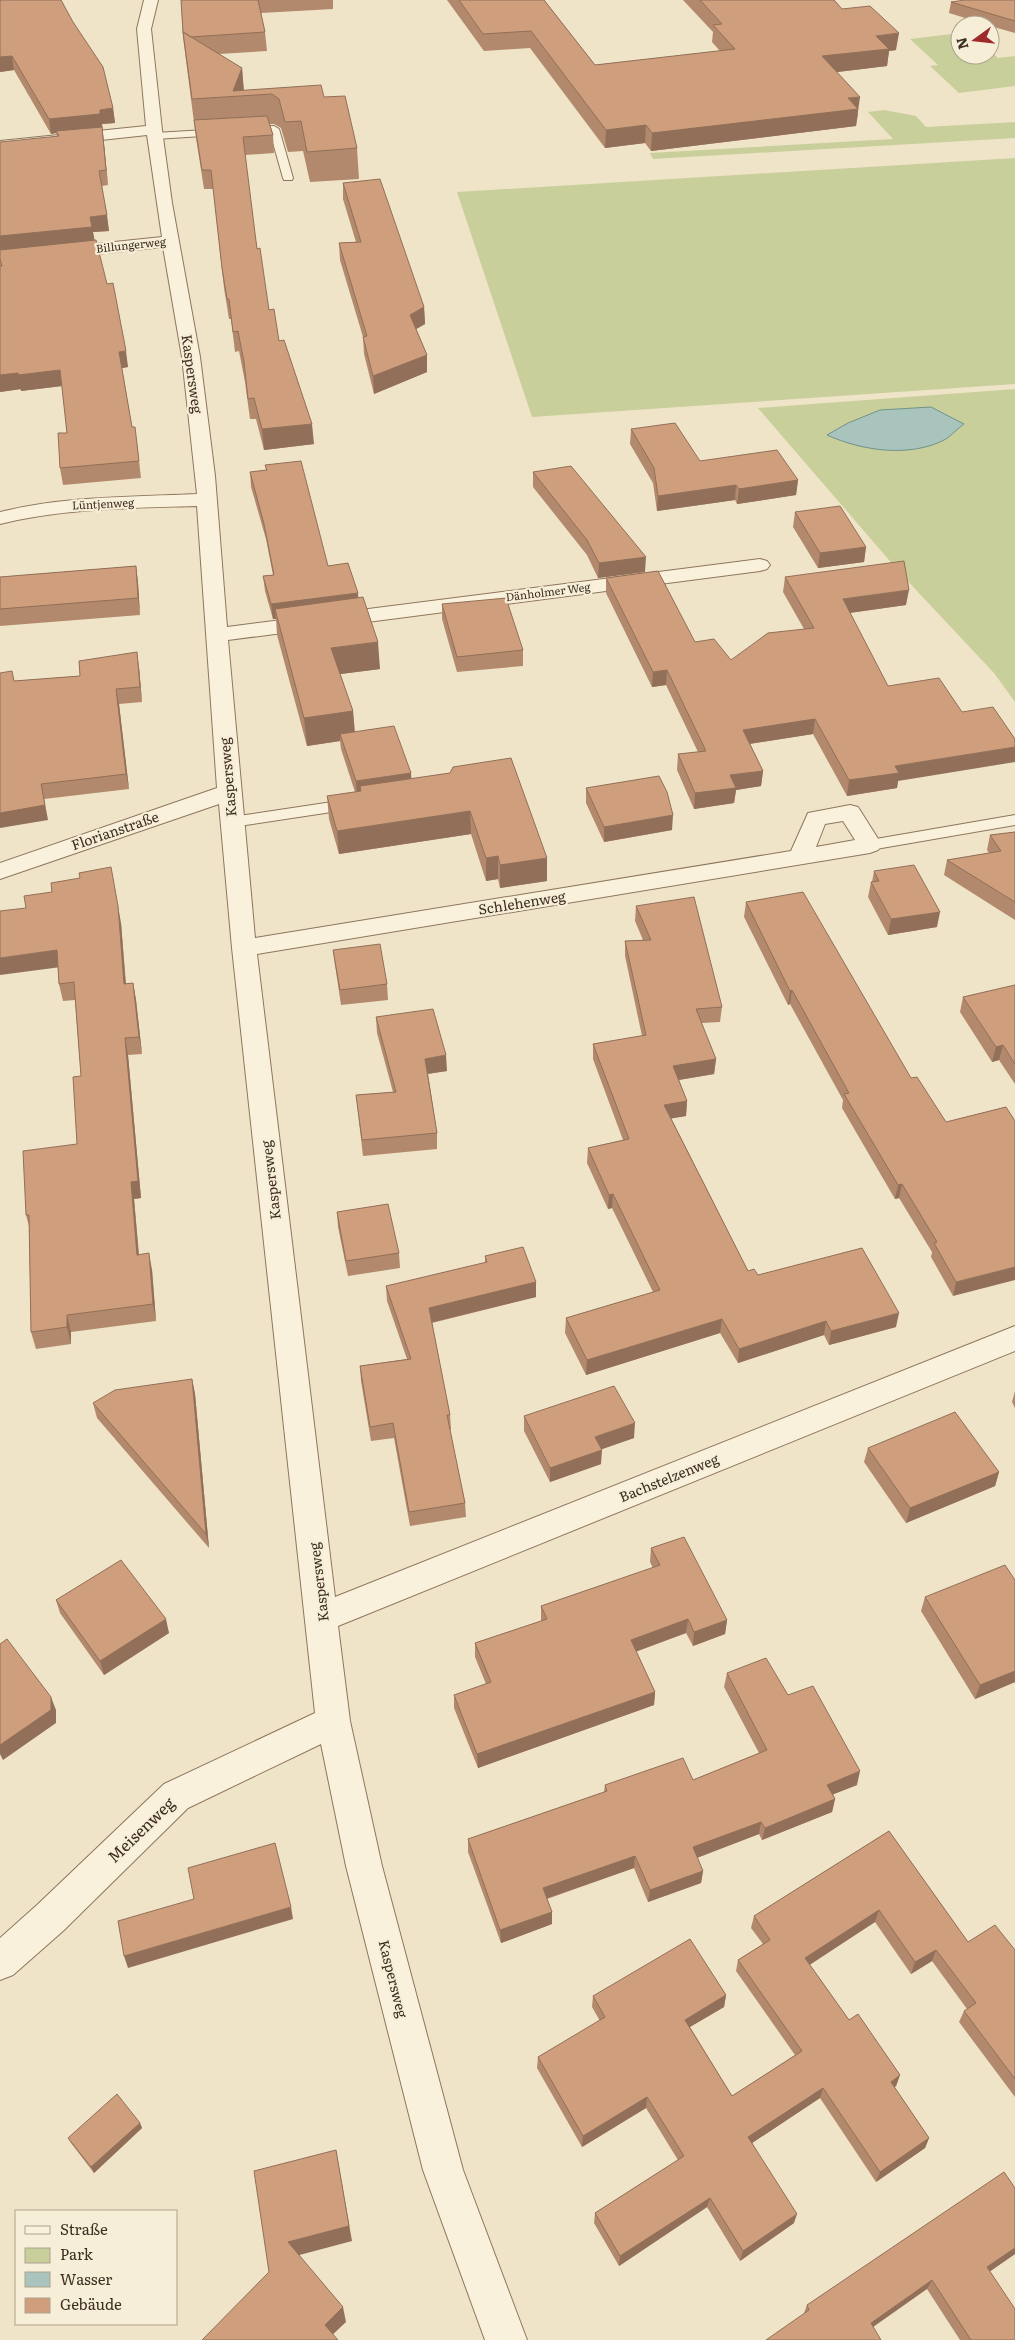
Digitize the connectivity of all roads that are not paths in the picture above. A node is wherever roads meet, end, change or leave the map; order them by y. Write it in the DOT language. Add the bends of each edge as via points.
graph roads {
  1 [pos="151,0"];
  2 [pos="155,133"];
  3 [pos="0,146"];
  4 [pos="288,178"];
  5 [pos="172,241"];
  6 [pos="0,259"];
  7 [pos="206,500"];
  8 [pos="0,518"];
  9 [pos="760,565"];
  10 [pos="217,634"];
  11 [pos="229,792"];
  12 [pos="367,802"];
  13 [pos="1015,820"];
  14 [pos="232,822"];
  15 [pos="870,845"];
  16 [pos="800,857"];
  17 [pos="0,871"];
  18 [pos="244,948"];
  19 [pos="1015,1338"];
  20 [pos="323,1617"];
  21 [pos="333,1721"];
  22 [pos="0,1962"];
  23 [pos="506,2340"];
  1 -- 2 [label="street, Kaspersweg" via="144,29"];
  2 -- 3 [label="street"];
  2 -- 4 [label="lane" via="274,129"];
  2 -- 5 [label="street, Kaspersweg"];
  5 -- 6 [label="street, Billungerweg"];
  5 -- 7 [label="street, Kaspersweg" via="196,396"];
  7 -- 8 [label="street, Lüntjenweg" via="60,506"];
  7 -- 10 [label="street, Kaspersweg"];
  9 -- 10 [label="street, Dänholmer Weg"];
  10 -- 11 [label="street, Kaspersweg"];
  11 -- 14 [label="street, Kaspersweg"];
  11 -- 17 [label="street, Florianstraße"];
  12 -- 14 [label="lane"];
  13 -- 15 [label="lane"];
  14 -- 18 [label="street, Kaspersweg"];
  15 -- 16 [label="street, Schlehenweg"];
  15 -- 16 [label="street" via="850,812 816,818"];
  16 -- 18 [label="street, Schlehenweg"];
  18 -- 20 [label="street, Kaspersweg"];
  19 -- 20 [label="street, Bachstelzenweg"];
  20 -- 21 [label="street, Kaspersweg"];
  21 -- 22 [label="street, Meisenweg" via="176,1796"];
  21 -- 23 [label="street, Kaspersweg" via="364,1866 443,2170"];
}
